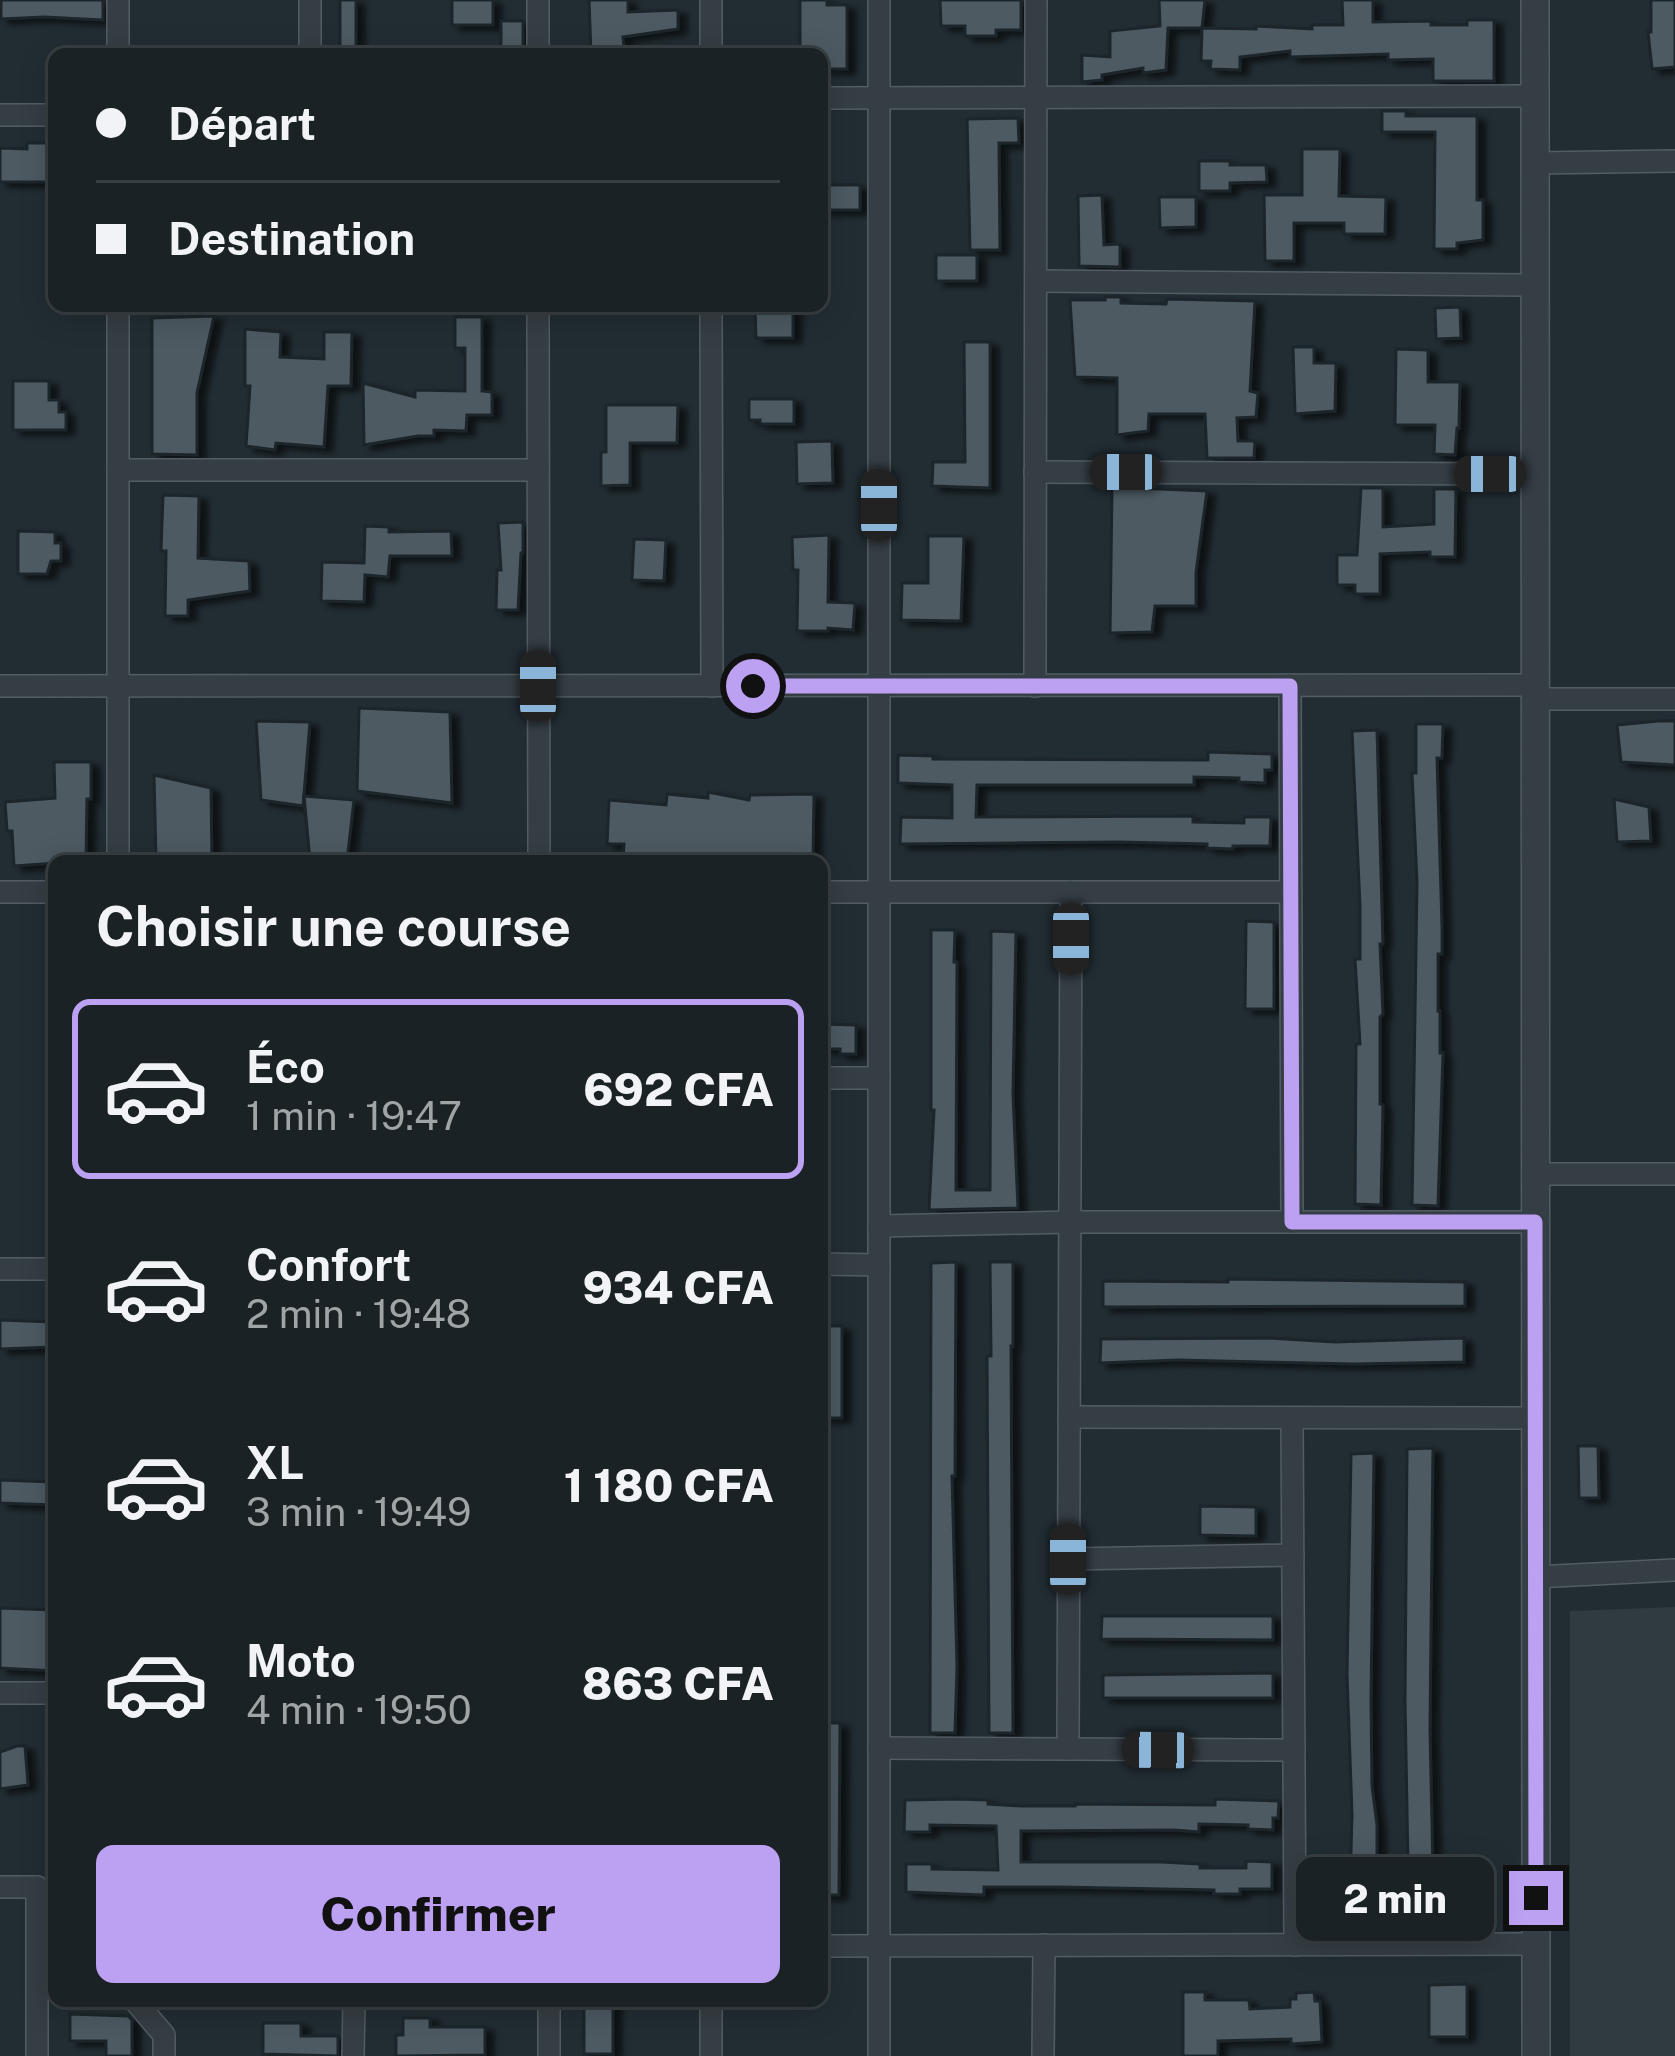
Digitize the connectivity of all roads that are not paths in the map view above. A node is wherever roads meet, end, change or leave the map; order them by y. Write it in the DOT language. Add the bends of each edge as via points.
graph roads {
  1 [pos="118,0"];
  2 [pos="310,0"];
  3 [pos="538,0"];
  4 [pos="711,0"];
  5 [pos="879,0"];
  6 [pos="1036,0"];
  7 [pos="1534,0"];
  8 [pos="118,48"];
  9 [pos="310,48"];
  10 [pos="538,48"];
  11 [pos="711,48"];
  12 [pos="1535,96"];
  13 [pos="828,98"];
  14 [pos="879,98"];
  15 [pos="1036,98"];
  16 [pos="0,115"];
  17 [pos="48,115"];
  18 [pos="1675,161"];
  19 [pos="1535,163"];
  20 [pos="1036,281"];
  21 [pos="1535,285"];
  22 [pos="118,312"];
  23 [pos="538,312"];
  24 [pos="711,312"];
  25 [pos="118,470"];
  26 [pos="538,470"];
  27 [pos="1035,472"];
  28 [pos="1535,474"];
  29 [pos="0,686"];
  30 [pos="118,686"];
  31 [pos="538,686"];
  32 [pos="712,686"];
  33 [pos="879,686"];
  34 [pos="1035,686"];
  35 [pos="1290,686"];
  36 [pos="1535,692"];
  37 [pos="1675,699"];
  38 [pos="118,855"];
  39 [pos="539,855"];
  40 [pos="0,892"];
  41 [pos="48,892"];
  42 [pos="828,892"];
  43 [pos="879,892"];
  44 [pos="1071,892"];
  45 [pos="1290,892"];
  46 [pos="828,1078"];
  47 [pos="879,1078"];
  48 [pos="1535,1174"];
  49 [pos="1675,1174"];
  50 [pos="1070,1222"];
  51 [pos="1292,1222"];
  52 [pos="1535,1222"];
  53 [pos="879,1226"];
  54 [pos="828,1264"];
  55 [pos="879,1264"];
  56 [pos="0,1268"];
  57 [pos="48,1268"];
  58 [pos="1069,1417"];
  59 [pos="1535,1418"];
  60 [pos="1292,1419"];
  61 [pos="1293,1555"];
  62 [pos="1068,1559"];
  63 [pos="1675,1570"];
  64 [pos="1535,1577"];
  65 [pos="0,1693"];
  66 [pos="48,1693"];
  67 [pos="879,1748"];
  68 [pos="1068,1749"];
  69 [pos="1294,1750"];
  70 [pos="0,1887"];
  71 [pos="37,1887"];
  72 [pos="48,1900"];
  73 [pos="1536,1944"];
  74 [pos="1044,1945"];
  75 [pos="1295,1945"];
  76 [pos="828,1946"];
  77 [pos="879,1946"];
  78 [pos="140,2007"];
  79 [pos="354,2007"];
  80 [pos="549,2007"];
  81 [pos="711,2007"];
  82 [pos="37,2056"];
  83 [pos="164,2056"];
  84 [pos="353,2056"];
  85 [pos="549,2056"];
  86 [pos="711,2056"];
  87 [pos="879,2056"];
  88 [pos="1043,2056"];
  89 [pos="1536,2056"];
  1 -- 8 [label="street"];
  2 -- 9 [label="street"];
  3 -- 10 [label="street"];
  4 -- 11 [label="street"];
  5 -- 14 [label="street"];
  6 -- 15 [label="street"];
  7 -- 12 [label="street"];
  12 -- 15 [label="street"];
  12 -- 19 [label="street"];
  13 -- 14 [label="street"];
  14 -- 15 [label="street"];
  14 -- 33 [label="street"];
  15 -- 20 [label="street"];
  16 -- 17 [label="street"];
  18 -- 19 [label="street"];
  19 -- 21 [label="street"];
  20 -- 21 [label="street"];
  20 -- 27 [label="street"];
  21 -- 28 [label="street"];
  22 -- 25 [label="street"];
  23 -- 26 [label="street"];
  24 -- 32 [label="street"];
  25 -- 26 [label="street"];
  25 -- 30 [label="street"];
  26 -- 31 [label="street"];
  27 -- 28 [label="street"];
  27 -- 34 [label="street"];
  28 -- 36 [label="street"];
  29 -- 30 [label="street"];
  30 -- 31 [label="street"];
  30 -- 38 [label="street"];
  31 -- 32 [label="street"];
  31 -- 39 [label="street"];
  32 -- 33 [label="street"];
  33 -- 34 [label="street"];
  33 -- 43 [label="street"];
  34 -- 35 [label="street"];
  35 -- 36 [label="street"];
  35 -- 45 [label="street"];
  36 -- 37 [label="street"];
  36 -- 48 [label="street"];
  40 -- 41 [label="street"];
  42 -- 43 [label="street"];
  43 -- 44 [label="street"];
  43 -- 47 [label="street"];
  44 -- 45 [label="street"];
  44 -- 50 [label="street"];
  45 -- 51 [label="street"];
  46 -- 47 [label="street"];
  47 -- 53 [label="street"];
  48 -- 49 [label="street"];
  48 -- 52 [label="street"];
  50 -- 51 [label="street"];
  50 -- 53 [label="street"];
  50 -- 58 [label="street"];
  51 -- 52 [label="street"];
  52 -- 59 [label="street"];
  53 -- 55 [label="street"];
  54 -- 55 [label="street"];
  55 -- 67 [label="street"];
  56 -- 57 [label="street"];
  58 -- 60 [label="street"];
  58 -- 62 [label="street"];
  59 -- 60 [label="street"];
  59 -- 64 [label="street"];
  60 -- 61 [label="street"];
  61 -- 62 [label="street"];
  61 -- 69 [label="street"];
  62 -- 68 [label="street"];
  63 -- 64 [label="street"];
  64 -- 73 [label="street"];
  65 -- 66 [label="street"];
  67 -- 68 [label="street"];
  67 -- 77 [label="street"];
  68 -- 69 [label="street"];
  69 -- 75 [label="street"];
  70 -- 71 [label="street"];
  71 -- 72 [label="street"];
  71 -- 82 [label="street"];
  73 -- 75 [label="street"];
  73 -- 89 [label="street"];
  74 -- 75 [label="street"];
  74 -- 77 [label="street"];
  74 -- 88 [label="street"];
  76 -- 77 [label="street"];
  77 -- 87 [label="street"];
  78 -- 83 [label="street" via="164,2035"];
  79 -- 84 [label="street"];
  80 -- 85 [label="street"];
  81 -- 86 [label="street"];
}
